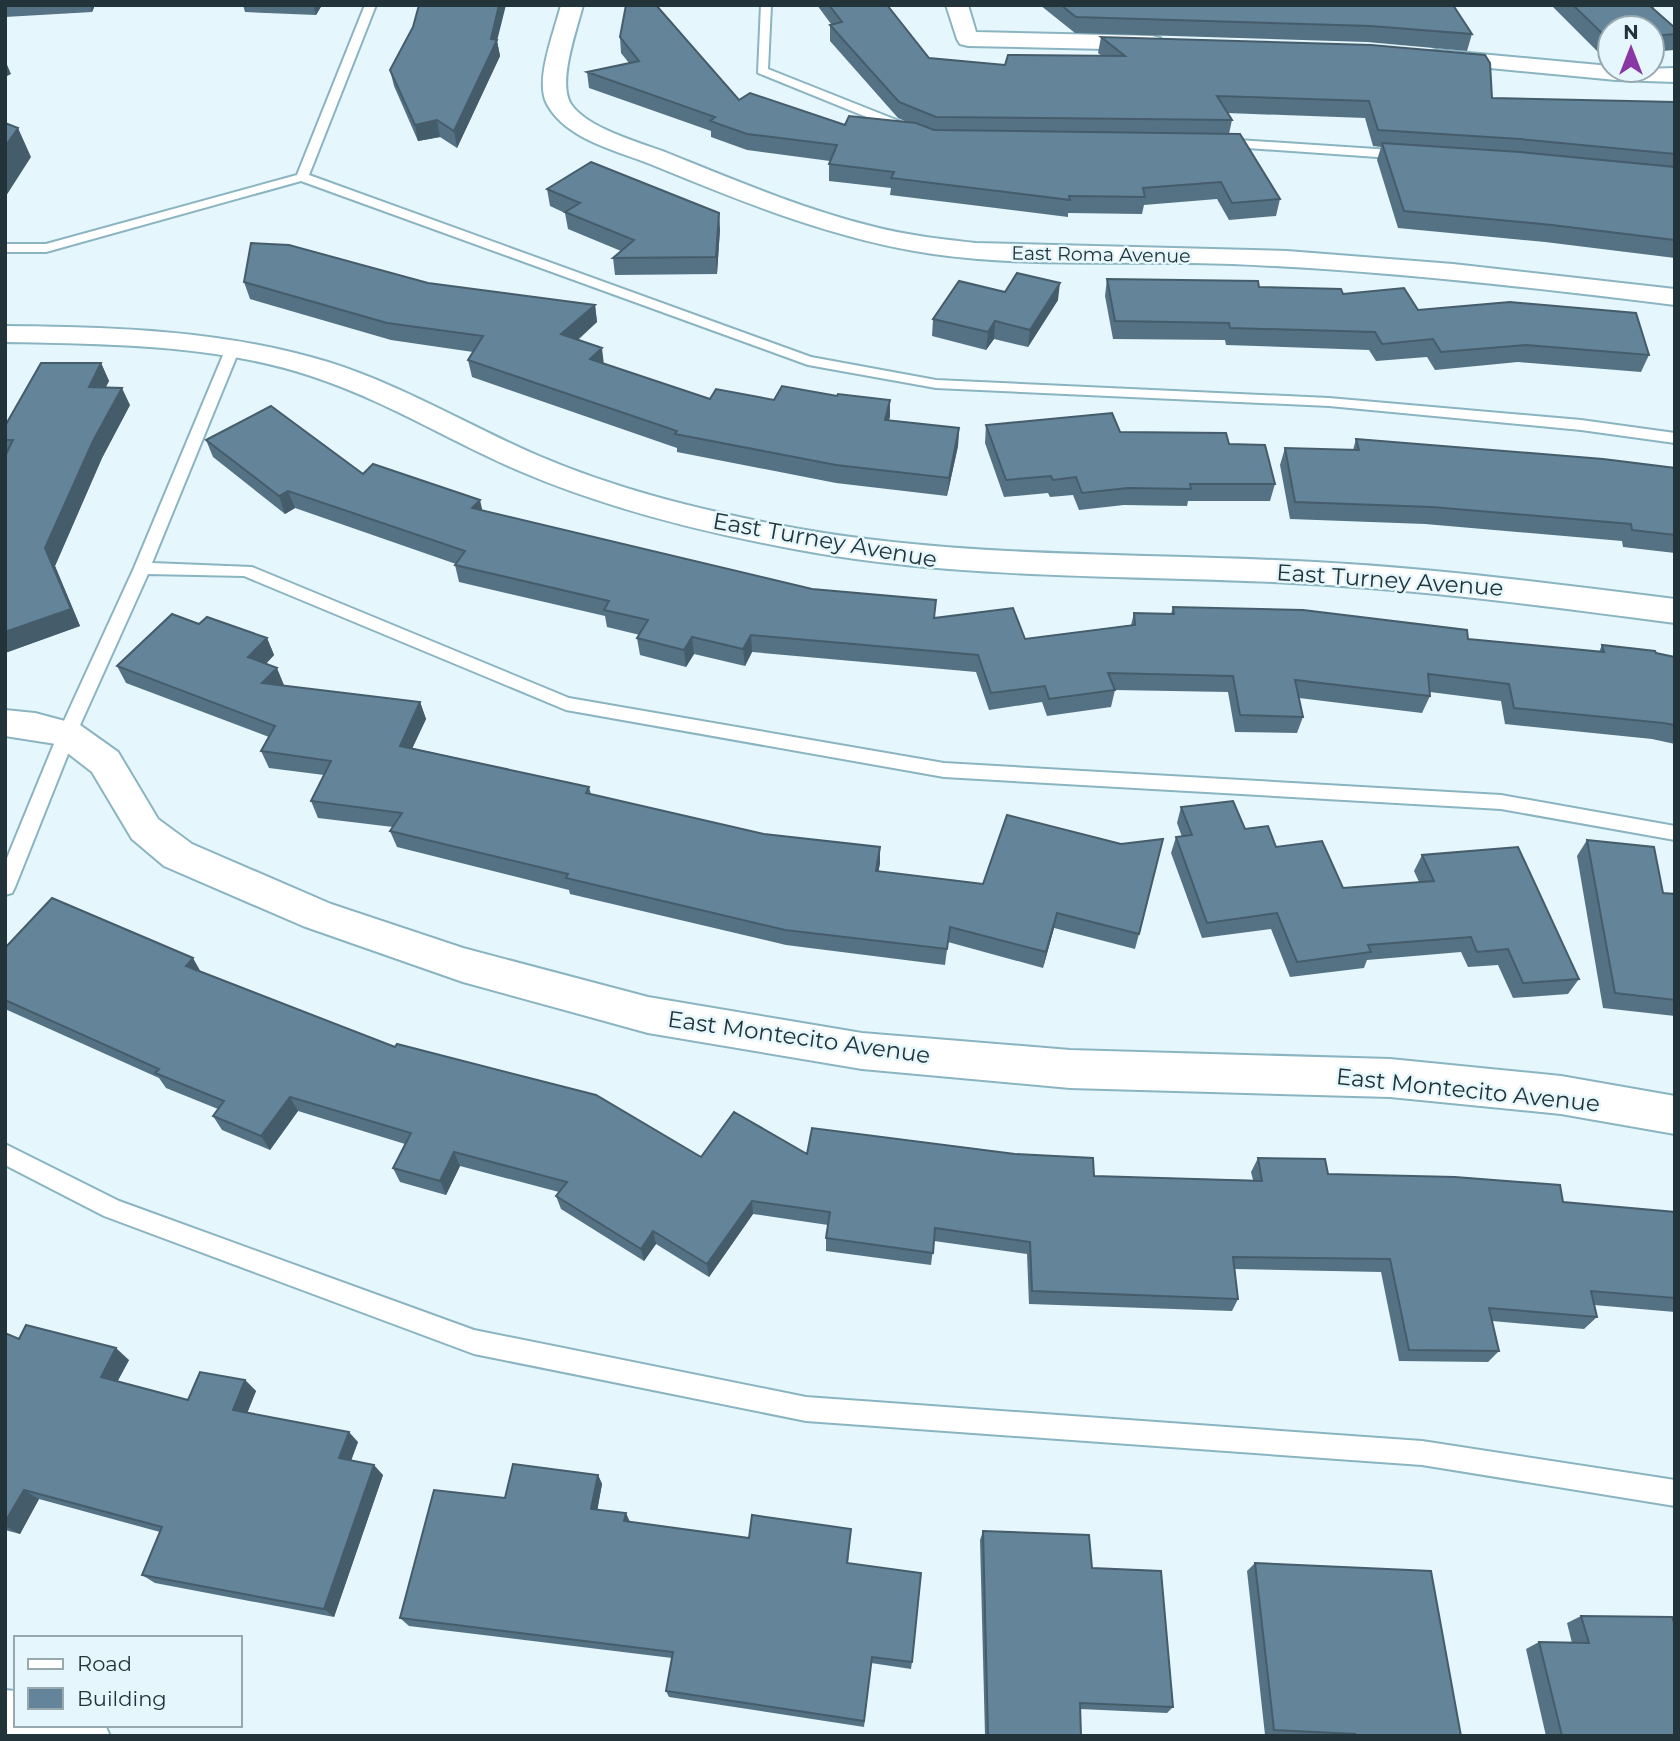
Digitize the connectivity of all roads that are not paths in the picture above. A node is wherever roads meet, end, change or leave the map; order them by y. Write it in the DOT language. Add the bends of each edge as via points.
graph roads {
  1 [pos="370,5"];
  2 [pos="572,5"];
  3 [pos="766,5"];
  4 [pos="957,5"];
  5 [pos="1174,44"];
  6 [pos="1410,55"];
  7 [pos="1675,75"];
  8 [pos="921,135"];
  9 [pos="1207,142"];
  10 [pos="1421,156"];
  11 [pos="302,177"];
  12 [pos="5,248"];
  13 [pos="1675,297"];
  14 [pos="5,334"];
  15 [pos="233,348"];
  16 [pos="1675,438"];
  17 [pos="142,568"];
  18 [pos="1675,611"];
  19 [pos="5,723"];
  20 [pos="67,734"];
  21 [pos="1675,833"];
  22 [pos="5,887"];
  23 [pos="1675,1115"];
  24 [pos="5,1154"];
  25 [pos="1675,1493"];
  26 [pos="47,1727"];
  27 [pos="82,1736"];
  1 -- 11 [label="lane"];
  2 -- 13 [label="street, East Roma Avenue" via="555,79 556,102 574,121 626,146 825,222 894,239 1000,252 1227,256 1399,267"];
  3 -- 8 [label="lane" via="762,71"];
  4 -- 5 [label="street" via="968,39"];
  6 -- 7 [label="street"];
  9 -- 10 [label="lane"];
  11 -- 12 [label="lane" via="46,248"];
  11 -- 16 [label="lane" via="808,361 936,384 1329,402"];
  14 -- 15 [label="street, East Turney Avenue" via="114,335"];
  15 -- 17 [label="lane"];
  15 -- 18 [label="street, East Turney Avenue" via="318,369 369,388 533,465 614,494 702,519 808,541 955,562 1273,571 1506,588"];
  17 -- 20 [label="lane"];
  17 -- 21 [label="lane" via="246,571 566,704 944,770 1501,802"];
  19 -- 20 [label="street, East Montecito Avenue"];
  20 -- 22 [label="lane"];
  20 -- 23 [label="street, East Montecito Avenue" via="105,762 145,829 178,855 317,915 463,965 649,1015 862,1051 1070,1069 1390,1078 1561,1095"];
  24 -- 25 [label="lane" via="112,1209 487,1345 806,1409 1422,1453"];
  26 -- 27 [label="street"];
}
